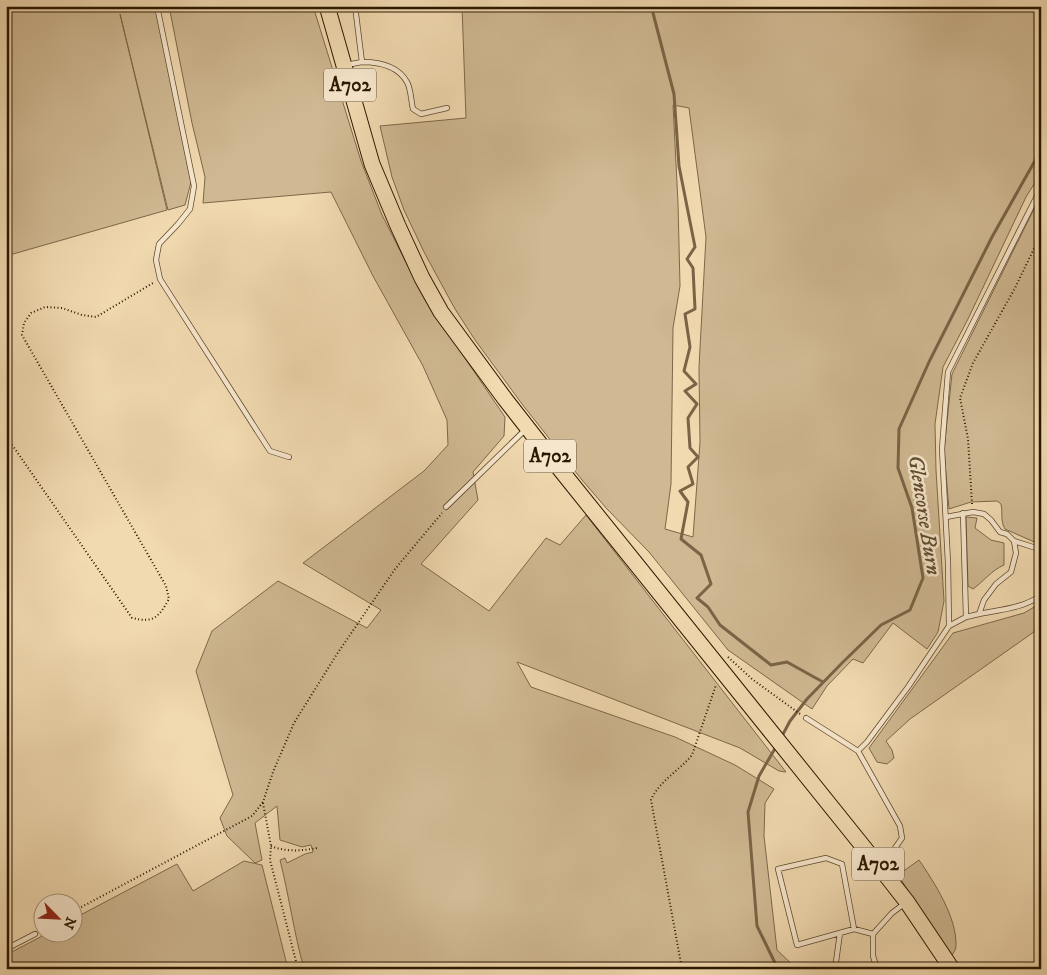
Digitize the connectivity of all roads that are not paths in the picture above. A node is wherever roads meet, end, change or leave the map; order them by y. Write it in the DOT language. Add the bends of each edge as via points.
graph roads {
  1 [pos="157,6"];
  2 [pos="327,6"];
  3 [pos="355,6"];
  4 [pos="362,62"];
  5 [pos="344,66"];
  6 [pos="447,108"];
  7 [pos="1041,188"];
  8 [pos="527,428"];
  9 [pos="289,457"];
  10 [pos="446,507"];
  11 [pos="963,513"];
  12 [pos="946,517"];
  13 [pos="1014,541"];
  14 [pos="1041,553"];
  15 [pos="1041,594"];
  16 [pos="979,614"];
  17 [pos="966,617"];
  18 [pos="949,626"];
  19 [pos="806,718"];
  20 [pos="858,751"];
  21 [pos="878,864"];
  22 [pos="907,902"];
  23 [pos="854,928"];
  24 [pos="840,933"];
  25 [pos="873,934"];
  26 [pos="32,936"];
  27 [pos="6,949"];
  28 [pos="835,969"];
  29 [pos="877,969"];
  30 [pos="952,969"];
  1 -- 9 [label="lane" via="194,186 190,209 159,244 156,260 160,279 270,451"];
  2 -- 5 [label="highway, A702"];
  3 -- 4 [label="lane"];
  4 -- 5 [label="lane"];
  4 -- 6 [label="lane" via="377,62 401,74 408,83 412,109 421,114"];
  5 -- 8 [label="highway, A702" via="372,164 422,278 441,312"];
  7 -- 12 [label="lane" via="948,372 942,449"];
  8 -- 10 [label="lane"];
  8 -- 21 [label="highway, A702"];
  11 -- 12 [label="lane"];
  11 -- 13 [label="lane" via="984,514 1000,532"];
  11 -- 17 [label="lane"];
  12 -- 18 [label="lane"];
  13 -- 14 [label="lane" via="1036,548"];
  13 -- 16 [label="lane" via="1016,553 1011,572 996,584 984,600"];
  15 -- 16 [label="lane" via="1034,600"];
  16 -- 17 [label="lane"];
  17 -- 18 [label="lane"];
  18 -- 20 [label="lane" via="908,688"];
  19 -- 20 [label="lane"];
  20 -- 21 [label="lane" via="900,826 902,838"];
  21 -- 22 [label="highway, A702"];
  22 -- 25 [label="lane"];
  22 -- 30 [label="highway, A702"];
  23 -- 24 [label="lane"];
  23 -- 24 [label="lane" via="842,864 826,858 778,869 797,945"];
  23 -- 25 [label="lane"];
  24 -- 28 [label="lane"];
  25 -- 29 [label="lane"];
  26 -- 27 [label="lane"];
}
